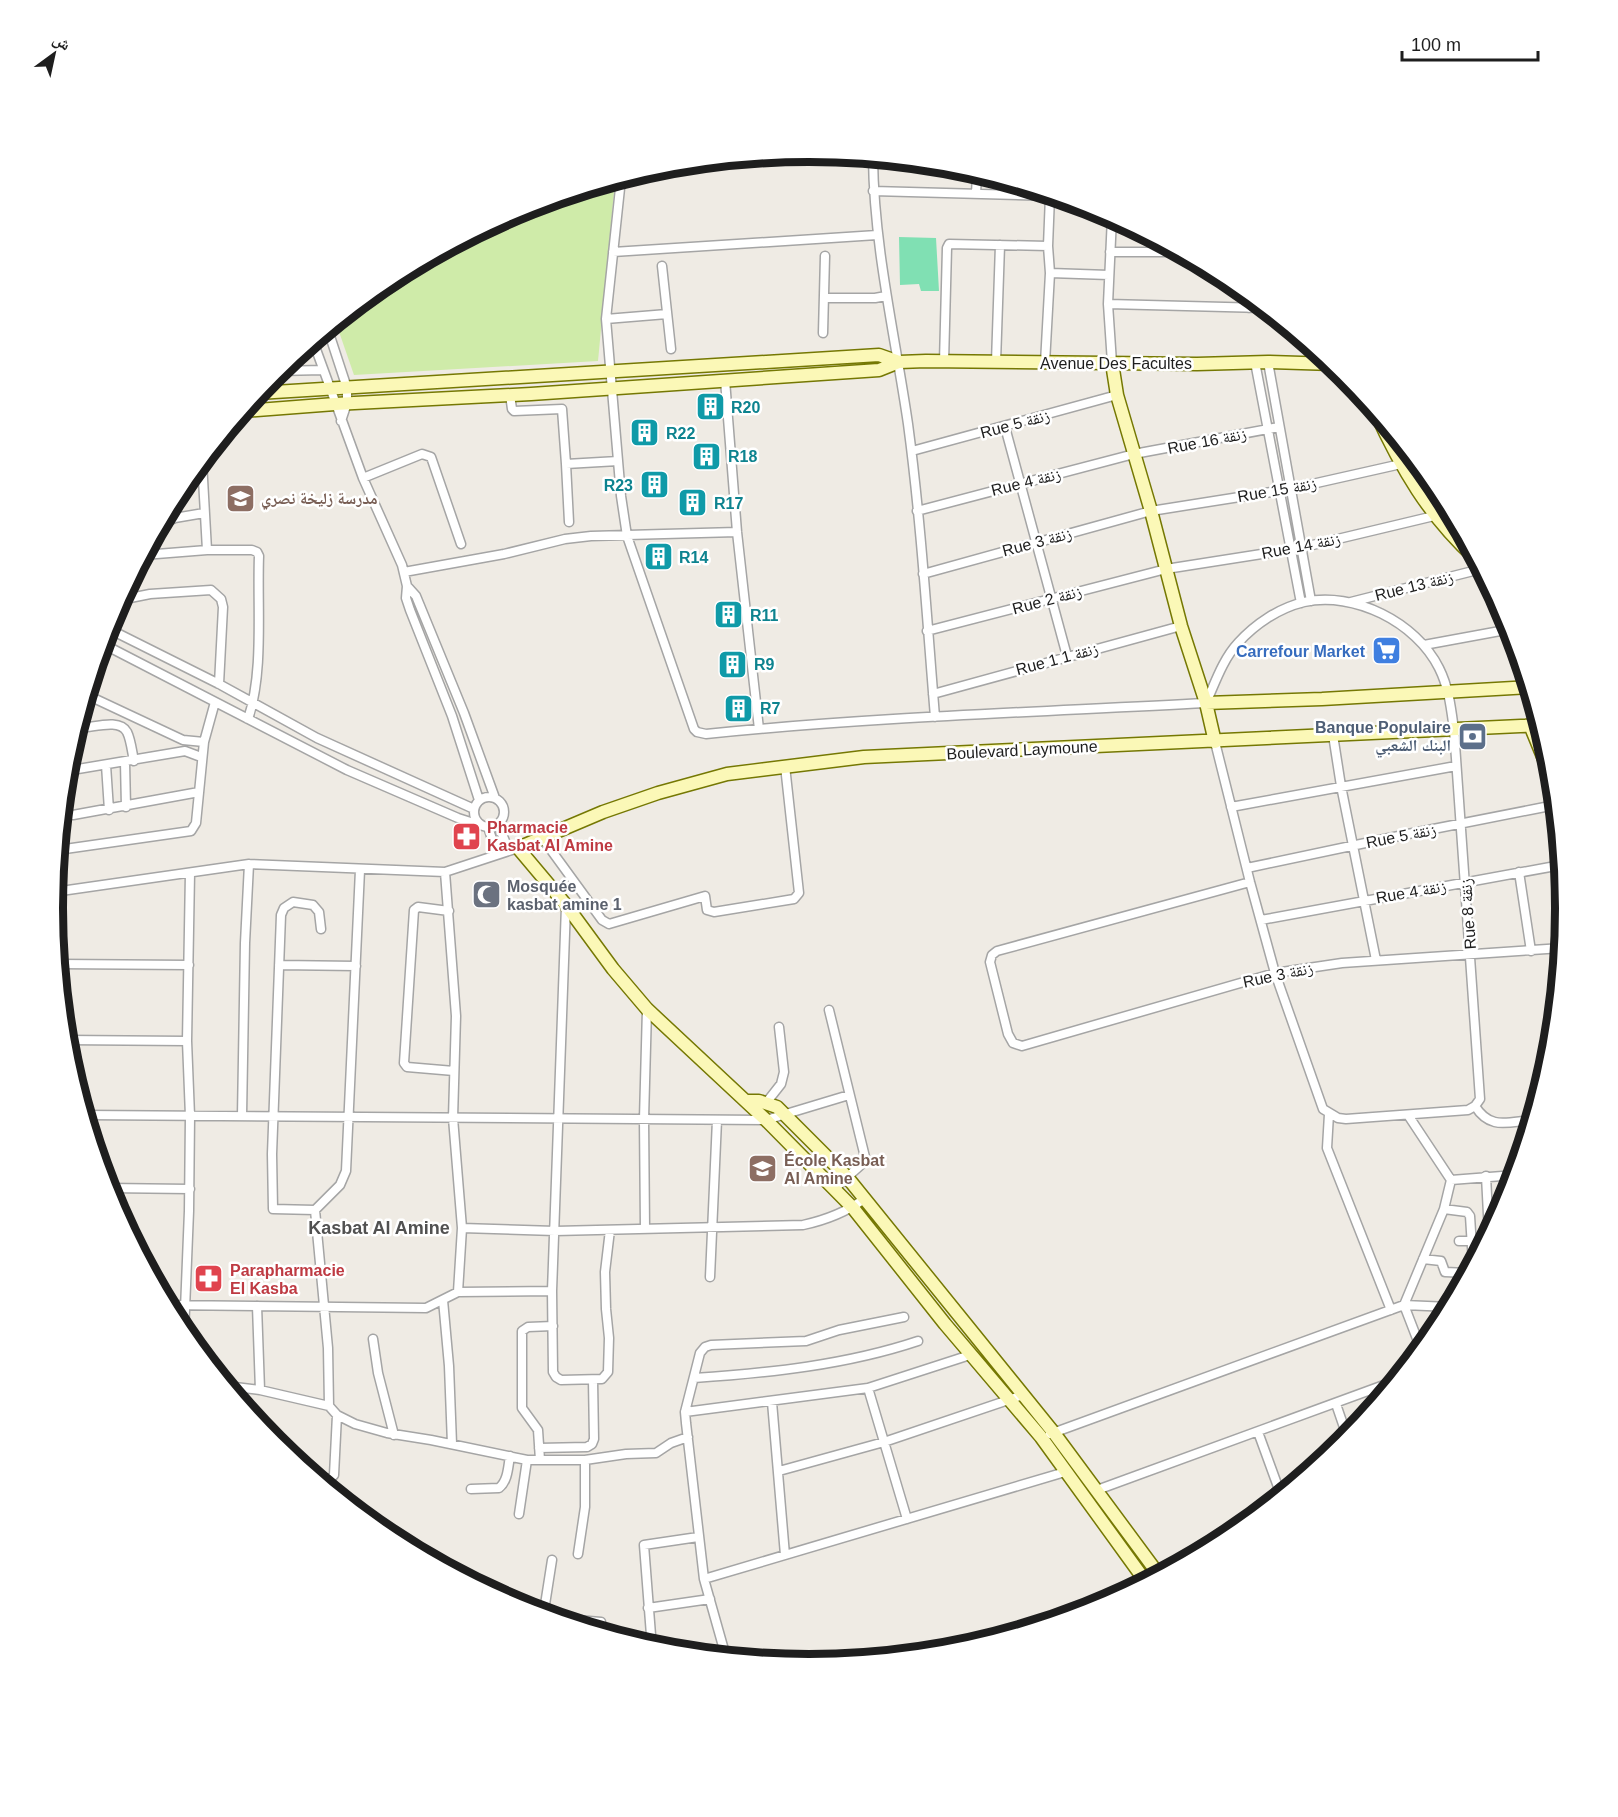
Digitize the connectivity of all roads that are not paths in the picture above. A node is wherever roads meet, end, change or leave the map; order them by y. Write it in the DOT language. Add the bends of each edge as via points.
graph roads {
  1 [pos="873,166"];
  2 [pos="977,182"];
  3 [pos="620,187"];
  4 [pos="873,191"];
  5 [pos="1017,193"];
  6 [pos="976,194"];
  7 [pos="1051,203"];
  8 [pos="1111,227"];
  9 [pos="877,235"];
  10 [pos="1000,245"];
  11 [pos="1048,246"];
  12 [pos="613,252"];
  13 [pos="1110,252"];
  14 [pos="1163,252"];
  15 [pos="825,256"];
  16 [pos="662,266"];
  17 [pos="1050,273"];
  18 [pos="1109,275"];
  19 [pos="886,296"];
  20 [pos="824,298"];
  21 [pos="1108,304"];
  22 [pos="1249,308"];
  23 [pos="667,314"];
  24 [pos="606,319"];
  25 [pos="823,333"];
  26 [pos="330,337"];
  27 [pos="316,349"];
  28 [pos="671,349"];
  29 [pos="944,362"];
  30 [pos="996,362"];
  31 [pos="1261,362"];
  32 [pos="899,363"];
  33 [pos="1045,363"];
  34 [pos="1112,363"];
  35 [pos="1318,364"];
  36 [pos="323,370"];
  37 [pos="292,371"];
  38 [pos="610,372"];
  39 [pos="725,380"];
  40 [pos="347,388"];
  41 [pos="612,388"];
  42 [pos="330,389"];
  43 [pos="271,392"];
  44 [pos="561,392"];
  45 [pos="510,395"];
  46 [pos="1117,395"];
  47 [pos="341,403"];
  48 [pos="562,409"];
  49 [pos="254,410"];
  50 [pos="1005,427"];
  51 [pos="1279,427"];
  52 [pos="1268,429"];
  53 [pos="1389,440"];
  54 [pos="912,451"];
  55 [pos="1134,454"];
  56 [pos="618,461"];
  57 [pos="566,464"];
  58 [pos="1401,464"];
  59 [pos="203,475"];
  60 [pos="363,478"];
  61 [pos="1021,483"];
  62 [pos="1290,489"];
  63 [pos="1280,490"];
  64 [pos="917,511"];
  65 [pos="1151,511"];
  66 [pos="204,513"];
  67 [pos="1434,516"];
  68 [pos="174,518"];
  69 [pos="569,522"];
  70 [pos="737,531"];
  71 [pos="627,536"];
  72 [pos="1457,539"];
  73 [pos="1036,543"];
  74 [pos="461,544"];
  75 [pos="1300,548"];
  76 [pos="1290,549"];
  77 [pos="207,550"];
  78 [pos="153,554"];
  79 [pos="1166,569"];
  80 [pos="1474,571"];
  81 [pos="404,572"];
  82 [pos="922,574"];
  83 [pos="407,586"];
  84 [pos="132,598"];
  85 [pos="1051,599"];
  86 [pos="1311,601"];
  87 [pos="1348,602"];
  88 [pos="1301,603"];
  89 [pos="1181,626"];
  90 [pos="927,631"];
  91 [pos="1501,631"];
  92 [pos="116,633"];
  93 [pos="1424,645"];
  94 [pos="111,648"];
  95 [pos="1067,656"];
  96 [pos="219,684"];
  97 [pos="1521,687"];
  98 [pos="1449,691"];
  99 [pos="933,693"];
  100 [pos="94,698"];
  101 [pos="215,702"];
  102 [pos="254,702"];
  103 [pos="1206,703"];
  104 [pos="935,717"];
  105 [pos="248,719"];
  106 [pos="1532,725"];
  107 [pos="85,727"];
  108 [pos="759,729"];
  109 [pos="1454,730"];
  110 [pos="1333,735"];
  111 [pos="204,742"];
  112 [pos="1215,742"];
  113 [pos="201,757"];
  114 [pos="129,761"];
  115 [pos="106,765"];
  116 [pos="785,766"];
  117 [pos="1456,766"];
  118 [pos="76,770"];
  119 [pos="1341,786"];
  120 [pos="199,792"];
  121 [pos="495,798"];
  122 [pos="479,800"];
  123 [pos="1548,806"];
  124 [pos="126,807"];
  125 [pos="1231,807"];
  126 [pos="474,809"];
  127 [pos="109,810"];
  128 [pos="74,815"];
  129 [pos="498,824"];
  130 [pos="1461,824"];
  131 [pos="486,827"];
  132 [pos="543,839"];
  133 [pos="1353,845"];
  134 [pos="66,849"];
  135 [pos="513,850"];
  136 [pos="497,854"];
  137 [pos="249,864"];
  138 [pos="1553,866"];
  139 [pos="1246,868"];
  140 [pos="360,870"];
  141 [pos="445,872"];
  142 [pos="1519,872"];
  143 [pos="190,873"];
  144 [pos="1250,882"];
  145 [pos="1465,883"];
  146 [pos="64,891"];
  147 [pos="1363,900"];
  148 [pos="566,905"];
  149 [pos="449,911"];
  150 [pos="1261,920"];
  151 [pos="321,929"];
  152 [pos="1553,949"];
  153 [pos="1531,951"];
  154 [pos="1470,954"];
  155 [pos="1376,960"];
  156 [pos="66,964"];
  157 [pos="189,965"];
  158 [pos="279,965"];
  159 [pos="356,966"];
  160 [pos="1275,972"];
  161 [pos="647,1009"];
  162 [pos="829,1010"];
  163 [pos="780,1027"];
  164 [pos="75,1040"];
  165 [pos="187,1041"];
  166 [pos="454,1071"];
  167 [pos="849,1095"];
  168 [pos="746,1101"];
  169 [pos="1478,1102"];
  170 [pos="766,1103"];
  171 [pos="786,1114"];
  172 [pos="1329,1114"];
  173 [pos="92,1115"];
  174 [pos="1408,1115"];
  175 [pos="190,1116"];
  176 [pos="242,1116"];
  177 [pos="274,1117"];
  178 [pos="350,1117"];
  179 [pos="453,1118"];
  180 [pos="560,1119"];
  181 [pos="644,1119"];
  182 [pos="717,1120"];
  183 [pos="766,1120"];
  184 [pos="1524,1121"];
  185 [pos="1486,1176"];
  186 [pos="847,1177"];
  187 [pos="1504,1177"];
  188 [pos="1451,1180"];
  189 [pos="118,1188"];
  190 [pos="190,1189"];
  191 [pos="834,1189"];
  192 [pos="864,1199"];
  193 [pos="853,1208"];
  194 [pos="1444,1209"];
  195 [pos="315,1210"];
  196 [pos="1488,1216"];
  197 [pos="462,1228"];
  198 [pos="713,1228"];
  199 [pos="645,1229"];
  200 [pos="610,1230"];
  201 [pos="555,1231"];
  202 [pos="1458,1241"];
  203 [pos="1472,1241"];
  204 [pos="1476,1241"];
  205 [pos="1472,1249"];
  206 [pos="1422,1259"];
  207 [pos="1459,1273"];
  208 [pos="710,1277"];
  209 [pos="552,1291"];
  210 [pos="458,1292"];
  211 [pos="443,1300"];
  212 [pos="178,1305"];
  213 [pos="185,1305"];
  214 [pos="1404,1305"];
  215 [pos="257,1306"];
  216 [pos="325,1306"];
  217 [pos="1439,1307"];
  218 [pos="1391,1310"];
  219 [pos="185,1316"];
  220 [pos="904,1317"];
  221 [pos="552,1326"];
  222 [pos="374,1339"];
  223 [pos="1417,1340"];
  224 [pos="918,1341"];
  225 [pos="970,1355"];
  226 [pos="694,1378"];
  227 [pos="593,1380"];
  228 [pos="1382,1386"];
  229 [pos="237,1387"];
  230 [pos="868,1388"];
  231 [pos="260,1390"];
  232 [pos="1023,1395"];
  233 [pos="1011,1400"];
  234 [pos="772,1402"];
  235 [pos="1336,1404"];
  236 [pos="329,1406"];
  237 [pos="686,1412"];
  238 [pos="337,1415"];
  239 [pos="1344,1428"];
  240 [pos="1258,1432"];
  241 [pos="1054,1433"];
  242 [pos="394,1435"];
  243 [pos="688,1437"];
  244 [pos="1041,1437"];
  245 [pos="884,1442"];
  246 [pos="452,1444"];
  247 [pos="539,1448"];
  248 [pos="510,1456"];
  249 [pos="526,1460"];
  250 [pos="540,1460"];
  251 [pos="585,1460"];
  252 [pos="778,1472"];
  253 [pos="1065,1472"];
  254 [pos="330,1479"];
  255 [pos="1278,1488"];
  256 [pos="471,1489"];
  257 [pos="1097,1490"];
  258 [pos="519,1514"];
  259 [pos="907,1519"];
  260 [pos="698,1537"];
  261 [pos="578,1554"];
  262 [pos="785,1555"];
  263 [pos="552,1560"];
  264 [pos="1155,1569"];
  265 [pos="1142,1576"];
  266 [pos="704,1579"];
  267 [pos="710,1599"];
  268 [pos="545,1606"];
  269 [pos="648,1608"];
  270 [pos="651,1637"];
  271 [pos="724,1649"];
  1 -- 4 [label="street"];
  2 -- 6 [label="street"];
  3 -- 12 [label="street"];
  4 -- 6 [label="street"];
  4 -- 9 [label="street"];
  5 -- 6 [label="street"];
  7 -- 11 [label="street"];
  8 -- 13 [label="street"];
  9 -- 12 [label="street"];
  9 -- 19 [label="street"];
  10 -- 11 [label="street"];
  10 -- 29 [label="street" via="956,243 947,248"];
  10 -- 30 [label="street"];
  11 -- 17 [label="street"];
  12 -- 24 [label="street"];
  13 -- 14 [label="street"];
  13 -- 18 [label="street"];
  15 -- 20 [label="street"];
  16 -- 23 [label="street"];
  17 -- 18 [label="street"];
  17 -- 33 [label="street"];
  18 -- 21 [label="street"];
  19 -- 20 [label="street"];
  19 -- 32 [label="street"];
  20 -- 25 [label="street"];
  21 -- 22 [label="street"];
  21 -- 34 [label="street"];
  23 -- 24 [label="street"];
  23 -- 28 [label="street"];
  24 -- 38 [label="street"];
  26 -- 40 [label="street"];
  27 -- 36 [label="street"];
  29 -- 30 [label="street, Avenue Des Facultes"];
  29 -- 32 [label="street, Avenue Des Facultes"];
  30 -- 33 [label="street, Avenue Des Facultes"];
  31 -- 34 [label="street, Avenue Des Facultes"];
  31 -- 35 [label="street, Avenue Des Facultes"];
  31 -- 51 [label="street"];
  31 -- 52 [label="street"];
  32 -- 38 [label="street" via="879,355"];
  32 -- 39 [label="street" via="879,370"];
  32 -- 54 [label="street"];
  33 -- 34 [label="street, Avenue Des Facultes"];
  34 -- 46 [label="street"];
  36 -- 37 [label="street"];
  36 -- 42 [label="street"];
  38 -- 40 [label="street"];
  38 -- 41 [label="street"];
  39 -- 41 [label="street"];
  39 -- 70 [label="street"];
  40 -- 42 [label="street"];
  40 -- 47 [label="street"];
  41 -- 44 [label="street"];
  41 -- 56 [label="street"];
  42 -- 43 [label="street"];
  42 -- 47 [label="street"];
  44 -- 45 [label="street"];
  44 -- 48 [label="street"];
  45 -- 47 [label="street"];
  45 -- 48 [label="street" via="514,411"];
  46 -- 50 [label="street, Rue 5 زنقة"];
  46 -- 55 [label="street"];
  47 -- 49 [label="street"];
  47 -- 60 [label="street" via="341,422"];
  48 -- 57 [label="street"];
  50 -- 54 [label="street, Rue 5 زنقة"];
  50 -- 61 [label="street"];
  51 -- 52 [label="street, Rue 16 زنقة"];
  51 -- 62 [label="street"];
  52 -- 55 [label="street, Rue 16 زنقة"];
  52 -- 63 [label="street"];
  53 -- 58 [label="street"];
  54 -- 64 [label="street"];
  55 -- 61 [label="street, Rue 4 زنقة"];
  55 -- 65 [label="street"];
  56 -- 57 [label="street"];
  56 -- 71 [label="street"];
  57 -- 69 [label="street"];
  58 -- 62 [label="street, Rue 15 زنقة"];
  58 -- 67 [label="street"];
  59 -- 66 [label="street"];
  60 -- 74 [label="street" via="422,454 431,457"];
  60 -- 81 [label="street"];
  61 -- 64 [label="street, Rue 4 زنقة"];
  61 -- 73 [label="street"];
  62 -- 63 [label="street, Rue 15 زنقة"];
  62 -- 75 [label="street"];
  63 -- 65 [label="street, Rue 15 زنقة"];
  63 -- 76 [label="street"];
  64 -- 82 [label="street"];
  65 -- 73 [label="street, Rue 3 زنقة"];
  65 -- 79 [label="street"];
  66 -- 68 [label="street"];
  66 -- 77 [label="street"];
  67 -- 72 [label="street"];
  67 -- 75 [label="street, Rue 14 زنقة"];
  70 -- 71 [label="street"];
  70 -- 108 [label="street"];
  71 -- 81 [label="street" via="565,539"];
  71 -- 108 [label="street" via="694,729 706,734"];
  73 -- 82 [label="street, Rue 3 زنقة"];
  73 -- 85 [label="street"];
  75 -- 76 [label="street, Rue 14 زنقة"];
  75 -- 86 [label="street"];
  76 -- 79 [label="street, Rue 14 زنقة"];
  76 -- 88 [label="street"];
  77 -- 78 [label="street"];
  77 -- 102 [label="street" via="252,550 259,556"];
  79 -- 85 [label="street, Rue 2 زنقة"];
  79 -- 89 [label="street"];
  80 -- 87 [label="street, Rue 13 زنقة"];
  81 -- 83 [label="street"];
  82 -- 90 [label="street"];
  83 -- 121 [label="street" via="416,596"];
  83 -- 122 [label="street" via="410,610 452,716"];
  84 -- 96 [label="street" via="211,590 218,594 223,607"];
  85 -- 90 [label="street, Rue 2 زنقة"];
  85 -- 95 [label="street"];
  86 -- 87 [label="street"];
  86 -- 88 [label="street"];
  87 -- 93 [label="street, Rue 8 زنقة" via="1391,617"];
  88 -- 103 [label="street" via="1257,625 1237,644"];
  89 -- 95 [label="street, Rue 1 زنقة 1"];
  89 -- 103 [label="street"];
  90 -- 99 [label="street"];
  91 -- 93 [label="street"];
  92 -- 96 [label="street"];
  93 -- 98 [label="street, Rue 8 زنقة" via="1439,666"];
  94 -- 101 [label="street"];
  95 -- 99 [label="street, Rue 1 زنقة 1"];
  96 -- 102 [label="street"];
  97 -- 98 [label="street"];
  98 -- 103 [label="street"];
  98 -- 109 [label="street, Rue 8 زنقة"];
  99 -- 104 [label="street"];
  100 -- 111 [label="street" via="183,740"];
  101 -- 105 [label="street"];
  101 -- 111 [label="street"];
  102 -- 105 [label="street"];
  102 -- 126 [label="street" via="317,738"];
  103 -- 104 [label="street"];
  103 -- 112 [label="street"];
  104 -- 108 [label="street"];
  105 -- 131 [label="street" via="348,770"];
  106 -- 109 [label="street, Boulevard Laymoune"];
  107 -- 114 [label="street" via="122,726 127,732"];
  109 -- 110 [label="street, Boulevard Laymoune"];
  109 -- 117 [label="street, Rue 8 زنقة"];
  110 -- 112 [label="street, Boulevard Laymoune"];
  110 -- 119 [label="street"];
  111 -- 113 [label="street"];
  112 -- 116 [label="street, Boulevard Laymoune" via="864,757"];
  112 -- 125 [label="street"];
  113 -- 114 [label="street" via="185,751"];
  113 -- 120 [label="street"];
  114 -- 115 [label="street"];
  114 -- 124 [label="street"];
  115 -- 118 [label="street"];
  115 -- 127 [label="street"];
  116 -- 132 [label="street, Boulevard Laymoune" via="727,774 658,793"];
  116 -- 132 [label="street" via="799,893 794,899 714,912 707,910 705,896 609,924 602,920"];
  117 -- 119 [label="street"];
  117 -- 130 [label="street, Rue 8 زنقة"];
  119 -- 125 [label="street"];
  119 -- 133 [label="street"];
  120 -- 124 [label="street"];
  120 -- 134 [label="street" via="196,823 191,831"];
  121 -- 122 [label="street"];
  121 -- 129 [label="street" via="504,810"];
  122 -- 126 [label="street"];
  123 -- 130 [label="street, Rue 5 زنقة"];
  124 -- 127 [label="street"];
  125 -- 139 [label="street"];
  126 -- 131 [label="street" via="475,819"];
  127 -- 128 [label="street"];
  129 -- 131 [label="street"];
  129 -- 135 [label="street"];
  130 -- 133 [label="street, Rue 5 زنقة"];
  130 -- 145 [label="street, Rue 8 زنقة"];
  131 -- 136 [label="street"];
  132 -- 135 [label="street, Boulevard Laymoune"];
  133 -- 139 [label="street, Rue 5 زنقة"];
  133 -- 147 [label="street"];
  135 -- 136 [label="street"];
  135 -- 148 [label="street"];
  136 -- 141 [label="street"];
  137 -- 140 [label="street"];
  137 -- 143 [label="street"];
  137 -- 176 [label="street"];
  138 -- 142 [label="street, Rue 4 زنقة"];
  139 -- 144 [label="street"];
  140 -- 141 [label="street"];
  140 -- 159 [label="street"];
  141 -- 149 [label="street"];
  142 -- 145 [label="street, Rue 4 زنقة"];
  142 -- 153 [label="street"];
  143 -- 146 [label="street"];
  143 -- 157 [label="street"];
  144 -- 150 [label="street"];
  144 -- 160 [label="street, Rue 3 زنقة" via="997,951 990,962 1008,1034 1022,1046"];
  145 -- 147 [label="street, Rue 4 زنقة"];
  145 -- 154 [label="street, Rue 8 زنقة"];
  147 -- 150 [label="street, Rue 4 زنقة"];
  147 -- 155 [label="street"];
  148 -- 161 [label="street"];
  148 -- 180 [label="street"];
  149 -- 166 [label="street" via="456,1016"];
  149 -- 166 [label="street" via="418,907 414,910 404,1063 407,1067"];
  150 -- 160 [label="street"];
  151 -- 158 [label="street" via="319,912 313,905 287,904 281,915"];
  152 -- 153 [label="street, Rue 3 زنقة"];
  153 -- 154 [label="street, Rue 3 زنقة"];
  154 -- 155 [label="street, Rue 3 زنقة"];
  154 -- 169 [label="street, Rue 8 زنقة"];
  155 -- 160 [label="street, Rue 3 زنقة"];
  156 -- 157 [label="street"];
  157 -- 165 [label="street"];
  158 -- 159 [label="street"];
  158 -- 177 [label="street"];
  159 -- 178 [label="street"];
  160 -- 172 [label="street" via="1323,1109"];
  161 -- 168 [label="street"];
  161 -- 181 [label="street"];
  162 -- 167 [label="street"];
  163 -- 170 [label="street" via="784,1072 781,1084"];
  164 -- 165 [label="street"];
  165 -- 175 [label="street"];
  166 -- 179 [label="street"];
  167 -- 171 [label="street"];
  167 -- 186 [label="street" via="866,1157"];
  168 -- 170 [label="street"];
  168 -- 183 [label="street"];
  169 -- 174 [label="street" via="1468,1110"];
  169 -- 184 [label="street" via="1482,1117 1490,1121"];
  170 -- 171 [label="street"];
  171 -- 183 [label="street"];
  171 -- 186 [label="street"];
  172 -- 174 [label="street" via="1346,1119"];
  172 -- 218 [label="street" via="1327,1148"];
  173 -- 175 [label="street"];
  174 -- 188 [label="street"];
  175 -- 176 [label="street"];
  175 -- 190 [label="street"];
  176 -- 177 [label="street"];
  177 -- 178 [label="street"];
  177 -- 195 [label="street" via="273,1209"];
  178 -- 179 [label="street"];
  178 -- 195 [label="street" via="344,1179"];
  179 -- 180 [label="street"];
  179 -- 197 [label="street"];
  180 -- 181 [label="street"];
  180 -- 201 [label="street"];
  181 -- 182 [label="street"];
  181 -- 199 [label="street"];
  182 -- 183 [label="street"];
  182 -- 198 [label="street"];
  183 -- 191 [label="street"];
  185 -- 187 [label="street"];
  185 -- 188 [label="street"];
  185 -- 196 [label="street"];
  186 -- 191 [label="street"];
  186 -- 192 [label="street"];
  188 -- 194 [label="street"];
  189 -- 190 [label="street"];
  190 -- 213 [label="street"];
  191 -- 193 [label="street"];
  192 -- 193 [label="street"];
  192 -- 232 [label="street"];
  193 -- 198 [label="street" via="828,1220 803,1224"];
  193 -- 225 [label="street"];
  194 -- 203 [label="street" via="1469,1214"];
  194 -- 206 [label="street"];
  195 -- 216 [label="street"];
  197 -- 201 [label="street"];
  197 -- 210 [label="street"];
  198 -- 199 [label="street"];
  198 -- 208 [label="street"];
  199 -- 200 [label="street"];
  200 -- 201 [label="street"];
  200 -- 227 [label="street" via="605,1272 608,1372 602,1379"];
  201 -- 209 [label="street"];
  202 -- 203 [label="street"];
  203 -- 204 [label="street"];
  203 -- 205 [label="street"];
  206 -- 207 [label="street" via="1441,1261 1445,1272"];
  206 -- 214 [label="street"];
  209 -- 210 [label="street"];
  209 -- 221 [label="street"];
  210 -- 211 [label="street"];
  211 -- 216 [label="street" via="426,1308"];
  211 -- 246 [label="street"];
  212 -- 213 [label="street"];
  213 -- 215 [label="street"];
  213 -- 219 [label="street"];
  214 -- 217 [label="street"];
  214 -- 218 [label="street"];
  214 -- 223 [label="street"];
  215 -- 216 [label="street"];
  215 -- 231 [label="street"];
  216 -- 236 [label="street"];
  218 -- 241 [label="street"];
  220 -- 226 [label="street" via="806,1341 705,1347"];
  221 -- 227 [label="street" via="556,1377"];
  221 -- 247 [label="street" via="522,1331 522,1408 538,1430"];
  222 -- 242 [label="street" via="378,1373"];
  224 -- 226 [label="street" via="807,1367"];
  225 -- 230 [label="street"];
  225 -- 233 [label="street"];
  226 -- 237 [label="street"];
  227 -- 247 [label="street" via="592,1444"];
  228 -- 235 [label="street"];
  229 -- 231 [label="street"];
  230 -- 234 [label="street"];
  230 -- 245 [label="street"];
  231 -- 236 [label="street"];
  232 -- 233 [label="street"];
  232 -- 241 [label="street"];
  233 -- 244 [label="street"];
  233 -- 245 [label="street"];
  234 -- 237 [label="street"];
  234 -- 252 [label="street"];
  235 -- 239 [label="street"];
  235 -- 240 [label="street"];
  236 -- 238 [label="street"];
  237 -- 243 [label="street"];
  238 -- 242 [label="street"];
  238 -- 254 [label="street" via="334,1475"];
  240 -- 255 [label="street"];
  240 -- 257 [label="street"];
  241 -- 244 [label="street"];
  241 -- 257 [label="street"];
  242 -- 246 [label="street"];
  243 -- 251 [label="street" via="656,1453"];
  243 -- 260 [label="street"];
  244 -- 253 [label="street"];
  245 -- 252 [label="street"];
  245 -- 259 [label="street"];
  246 -- 248 [label="street"];
  247 -- 250 [label="street"];
  248 -- 249 [label="street"];
  248 -- 256 [label="street" via="502,1486"];
  249 -- 250 [label="street"];
  249 -- 258 [label="street"];
  250 -- 251 [label="street"];
  251 -- 261 [label="street" via="585,1507"];
  252 -- 262 [label="street"];
  253 -- 259 [label="street"];
  253 -- 265 [label="street"];
  257 -- 264 [label="street"];
  259 -- 262 [label="street"];
  260 -- 266 [label="street"];
  260 -- 269 [label="street" via="644,1545"];
  262 -- 266 [label="street"];
  263 -- 268 [label="street"];
  266 -- 267 [label="street"];
  267 -- 269 [label="street"];
  267 -- 271 [label="street"];
  269 -- 270 [label="street"];
}
